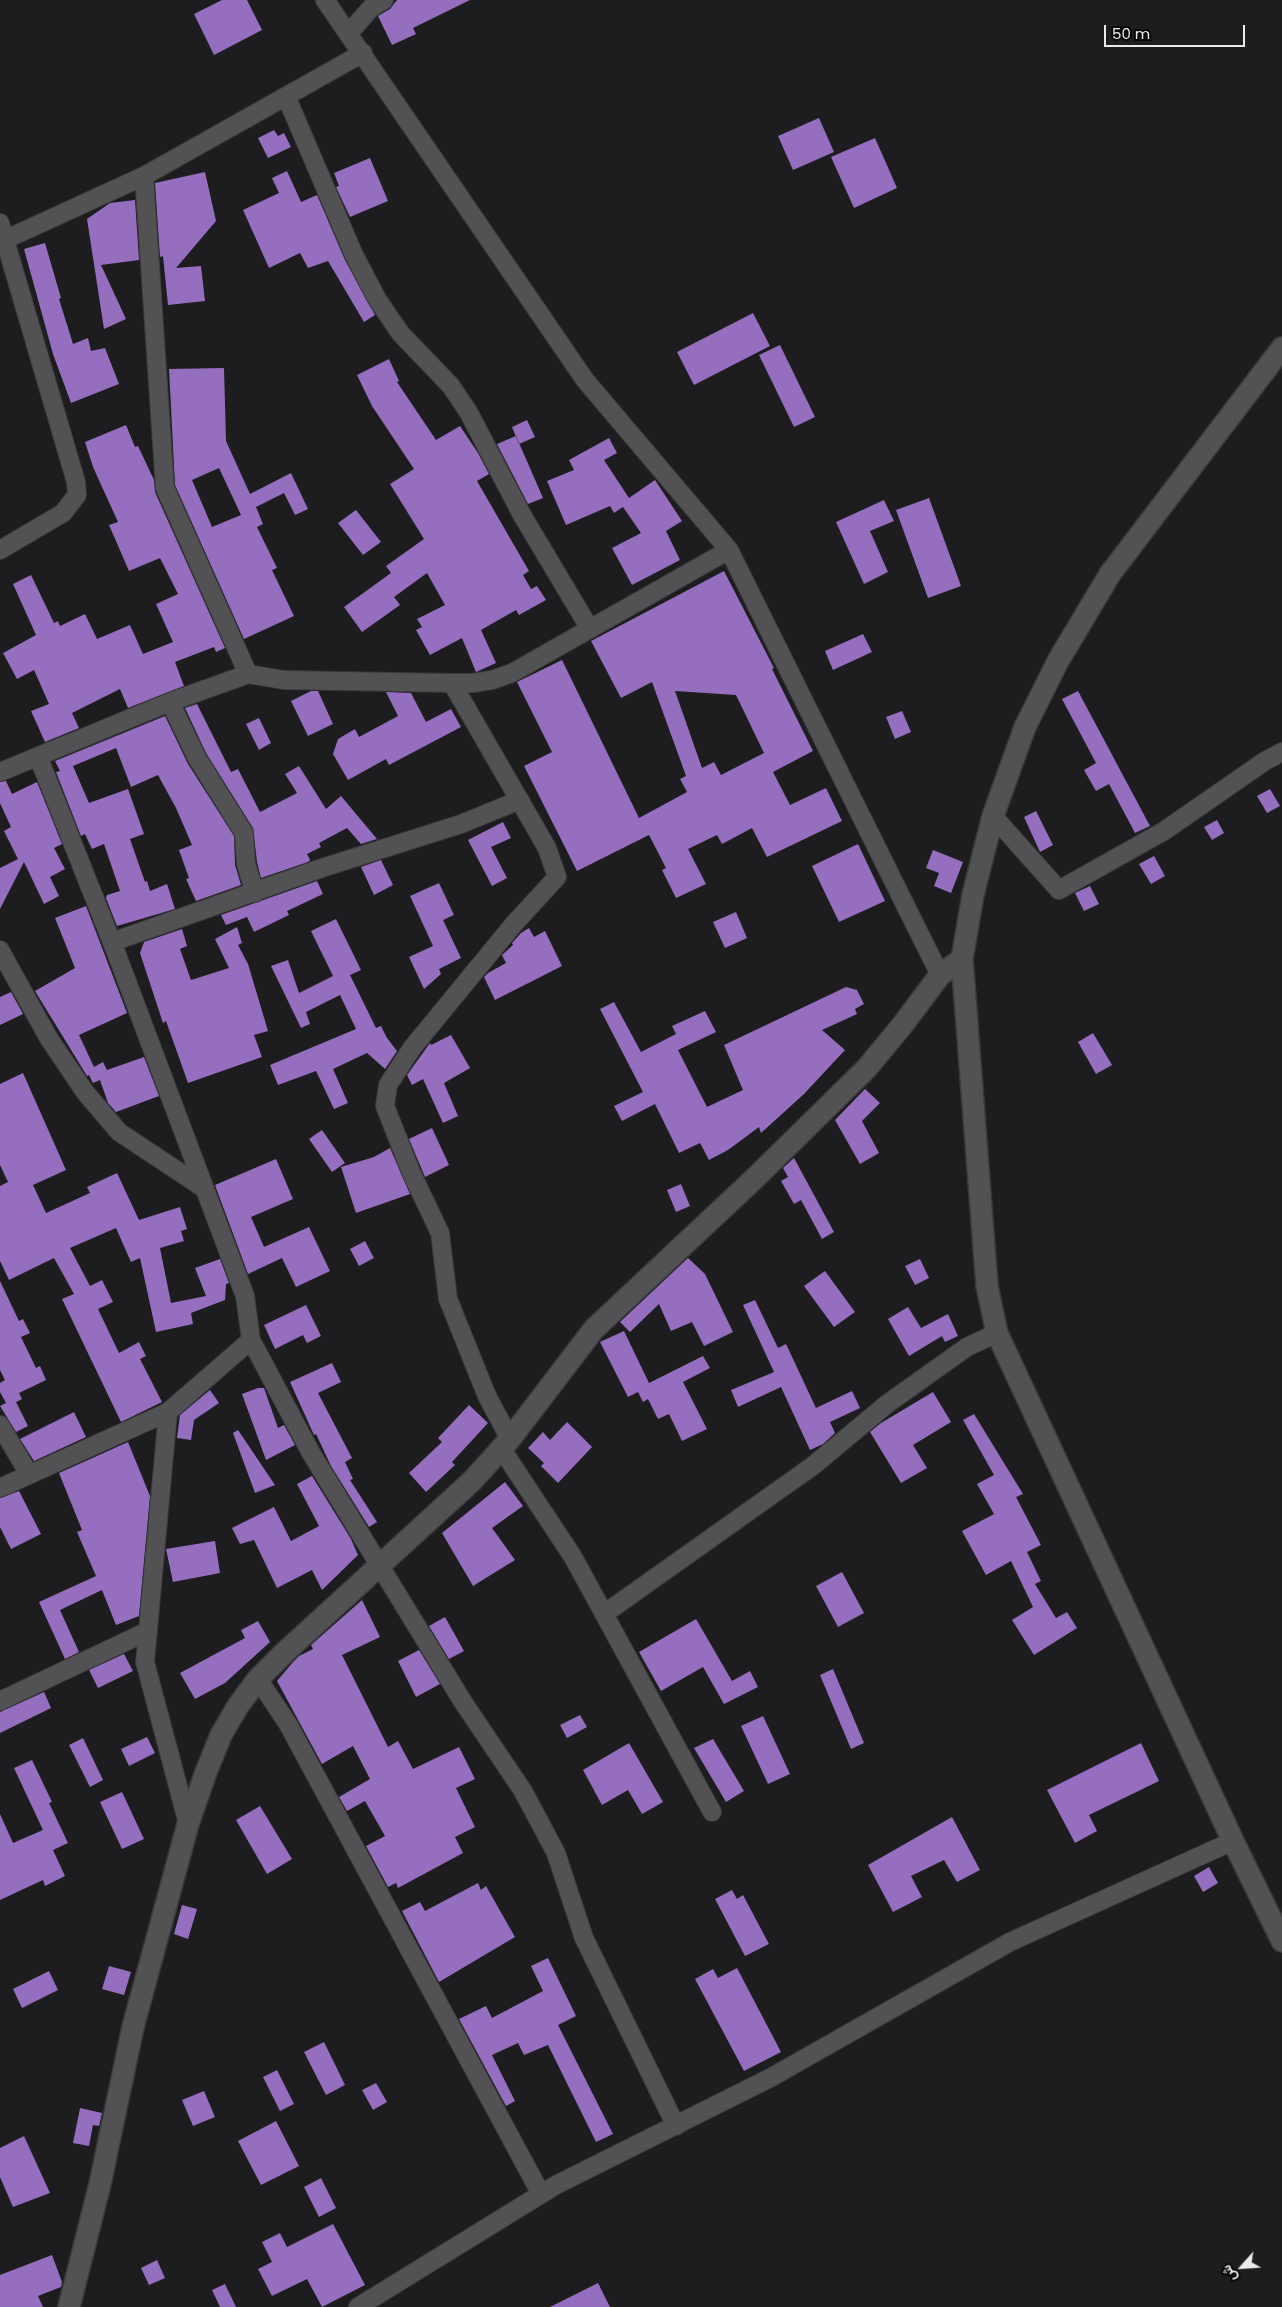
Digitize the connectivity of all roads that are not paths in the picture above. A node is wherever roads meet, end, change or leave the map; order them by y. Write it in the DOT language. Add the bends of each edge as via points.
graph roads {
  1 [pos="325,0"];
  2 [pos="384,0"];
  3 [pos="348,34"];
  4 [pos="363,53"];
  5 [pos="286,96"];
  6 [pos="144,176"];
  7 [pos="2,234"];
  8 [pos="1282,348"];
  9 [pos="0,550"];
  10 [pos="729,550"];
  11 [pos="590,629"];
  12 [pos="248,674"];
  13 [pos="452,683"];
  14 [pos="170,702"];
  15 [pos="1282,752"];
  16 [pos="38,756"];
  17 [pos="0,772"];
  18 [pos="520,800"];
  19 [pos="993,816"];
  20 [pos="255,893"];
  21 [pos="112,942"];
  22 [pos="0,950"];
  23 [pos="962,959"];
  24 [pos="940,975"];
  25 [pos="205,1189"];
  26 [pos="997,1333"];
  27 [pos="251,1340"];
  28 [pos="168,1412"];
  29 [pos="0,1424"];
  30 [pos="505,1444"];
  31 [pos="29,1474"];
  32 [pos="0,1488"];
  33 [pos="381,1566"];
  34 [pos="604,1614"];
  35 [pos="148,1631"];
  36 [pos="258,1679"];
  37 [pos="0,1701"];
  38 [pos="712,1812"];
  39 [pos="188,1824"];
  40 [pos="1233,1841"];
  41 [pos="1282,1941"];
  42 [pos="676,2126"];
  43 [pos="541,2194"];
  44 [pos="68,2307"];
  45 [pos="358,2307"];
  1 -- 3 [label="street"];
  2 -- 3 [label="street" via="371,8"];
  3 -- 4 [label="street"];
  4 -- 5 [label="street"];
  4 -- 10 [label="street" via="585,380"];
  5 -- 6 [label="street"];
  5 -- 11 [label="street" via="354,255 377,299 401,334 451,386 469,412 522,515"];
  6 -- 7 [label="street"];
  6 -- 12 [label="street" via="165,488"];
  7 -- 9 [label="street" via="76,482 76,495 63,513"];
  8 -- 19 [label="street" via="1110,574 1058,661 1025,727"];
  10 -- 11 [label="street"];
  10 -- 24 [label="street"];
  11 -- 13 [label="street" via="512,673 473,683"];
  12 -- 13 [label="street" via="284,680"];
  12 -- 14 [label="street"];
  13 -- 18 [label="street"];
  14 -- 16 [label="street"];
  14 -- 20 [label="street" via="197,758 244,833 246,864"];
  15 -- 19 [label="street" via="1164,831 1059,890"];
  16 -- 17 [label="street"];
  16 -- 21 [label="street"];
  18 -- 20 [label="street" via="452,827"];
  18 -- 30 [label="street" via="547,848 557,877 512,925 412,1048 388,1084 385,1106 440,1234 448,1299"];
  19 -- 23 [label="street" via="973,895"];
  20 -- 21 [label="street"];
  21 -- 25 [label="street"];
  22 -- 25 [label="street" via="48,1038 85,1092 119,1132"];
  23 -- 24 [label="street"];
  23 -- 26 [label="street" via="987,1286"];
  24 -- 30 [label="street" via="867,1068 594,1328"];
  25 -- 27 [label="street" via="245,1296"];
  26 -- 34 [label="street" via="967,1347 887,1404 814,1465"];
  26 -- 40 [label="street"];
  27 -- 28 [label="street"];
  27 -- 33 [label="street" via="311,1452"];
  28 -- 31 [label="street"];
  28 -- 35 [label="street"];
  29 -- 31 [label="street"];
  30 -- 33 [label="street" via="472,1480"];
  30 -- 34 [label="street"];
  31 -- 32 [label="street"];
  33 -- 36 [label="street"];
  33 -- 42 [label="street" via="463,1702 523,1791 547,1835 584,1938"];
  34 -- 38 [label="street"];
  35 -- 37 [label="street"];
  35 -- 39 [label="street" via="145,1662"];
  36 -- 39 [label="street" via="221,1735"];
  36 -- 43 [label="street" via="288,1724"];
  39 -- 44 [label="street" via="133,2027 100,2184"];
  40 -- 41 [label="street"];
  40 -- 42 [label="street" via="1010,1942 770,2078"];
  42 -- 43 [label="street"];
  43 -- 45 [label="street"];
}
